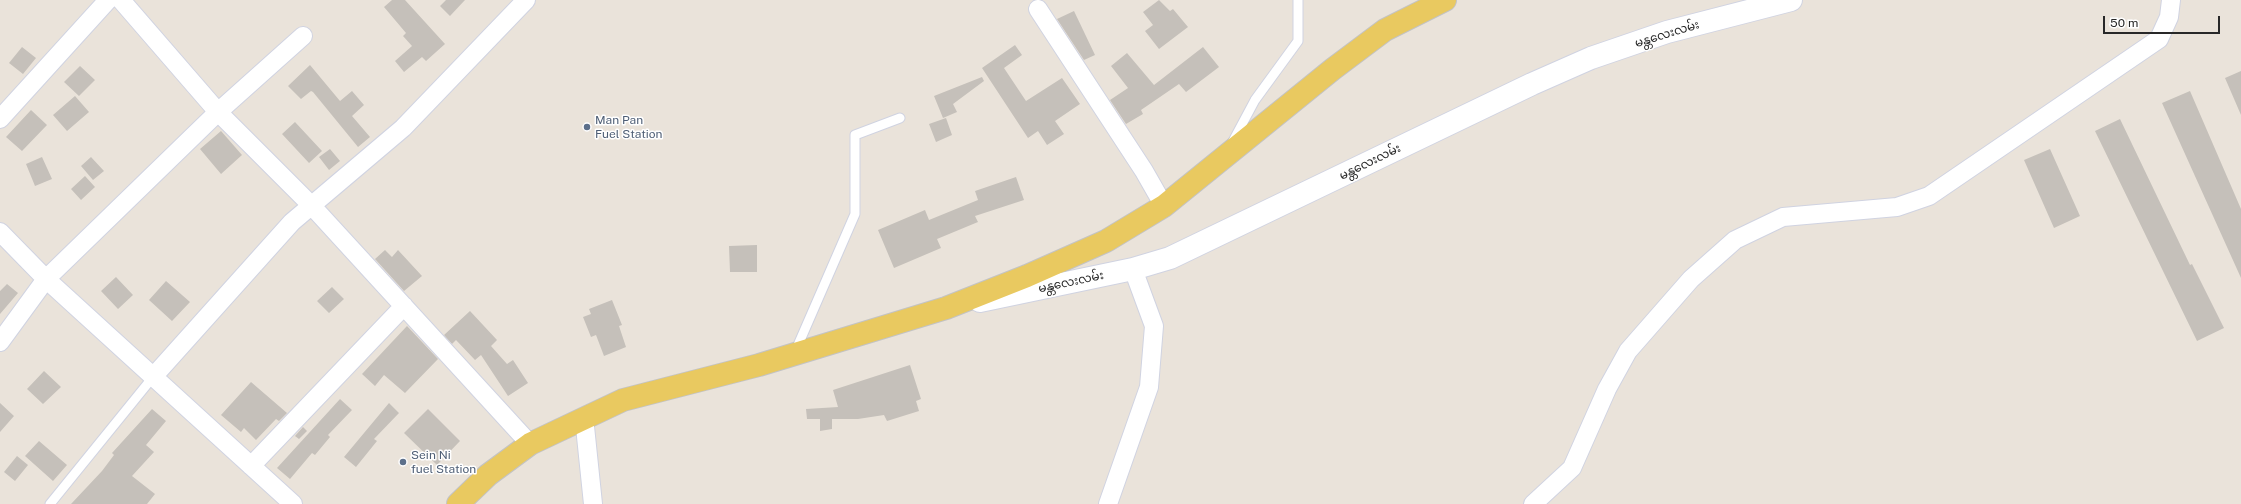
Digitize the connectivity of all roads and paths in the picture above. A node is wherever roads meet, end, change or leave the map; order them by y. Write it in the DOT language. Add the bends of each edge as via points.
graph roads {
  1 [pos="108,0"];
  2 [pos="121,0"];
  3 [pos="526,0"];
  4 [pos="1298,0"];
  5 [pos="1446,0"];
  6 [pos="1791,0"];
  7 [pos="2171,0"];
  8 [pos="1038,9"];
  9 [pos="303,36"];
  10 [pos="218,112"];
  11 [pos="900,118"];
  12 [pos="0,119"];
  13 [pos="1223,160"];
  14 [pos="312,206"];
  15 [pos="1164,206"];
  16 [pos="0,232"];
  17 [pos="1133,269"];
  18 [pos="46,279"];
  19 [pos="404,306"];
  20 [pos="946,308"];
  21 [pos="0,342"];
  22 [pos="794,355"];
  23 [pos="153,377"];
  24 [pos="584,417"];
  25 [pos="530,444"];
  26 [pos="251,466"];
  27 [pos="50,504"];
  28 [pos="293,504"];
  29 [pos="458,504"];
  30 [pos="593,504"];
  31 [pos="1108,504"];
  32 [pos="1533,504"];
  1 -- 12 [label="street"];
  2 -- 10 [label="street"];
  3 -- 14 [label="street" via="403,128"];
  4 -- 13 [label="lane" via="1298,41 1255,100"];
  5 -- 13 [label="main road" via="1385,30 1333,69"];
  6 -- 17 [label="main road, မန္တလေးလမ်း" via="1667,32 1591,58 1170,258"];
  7 -- 32 [label="street" via="2169,17 2159,39 1929,196 1896,206 1783,217 1736,240 1691,279 1628,351 1607,389 1572,468"];
  8 -- 15 [label="street" via="1144,171"];
  9 -- 10 [label="street"];
  10 -- 14 [label="street"];
  10 -- 18 [label="street"];
  11 -- 22 [label="lane" via="855,135 855,214"];
  13 -- 15 [label="main road"];
  14 -- 19 [label="street"];
  14 -- 23 [label="street" via="292,222"];
  15 -- 20 [label="main road" via="1106,241"];
  16 -- 18 [label="street"];
  17 -- 20 [label="main road, မန္တလေးလမ်း"];
  17 -- 31 [label="street" via="1154,326 1149,387"];
  18 -- 21 [label="street"];
  18 -- 23 [label="street"];
  19 -- 25 [label="street"];
  19 -- 26 [label="street"];
  20 -- 22 [label="main road"];
  22 -- 24 [label="main road" via="623,400"];
  23 -- 26 [label="street"];
  23 -- 27 [label="lane"];
  24 -- 25 [label="main road"];
  24 -- 30 [label="street"];
  25 -- 29 [label="main road" via="488,475"];
  26 -- 28 [label="street"];
}
